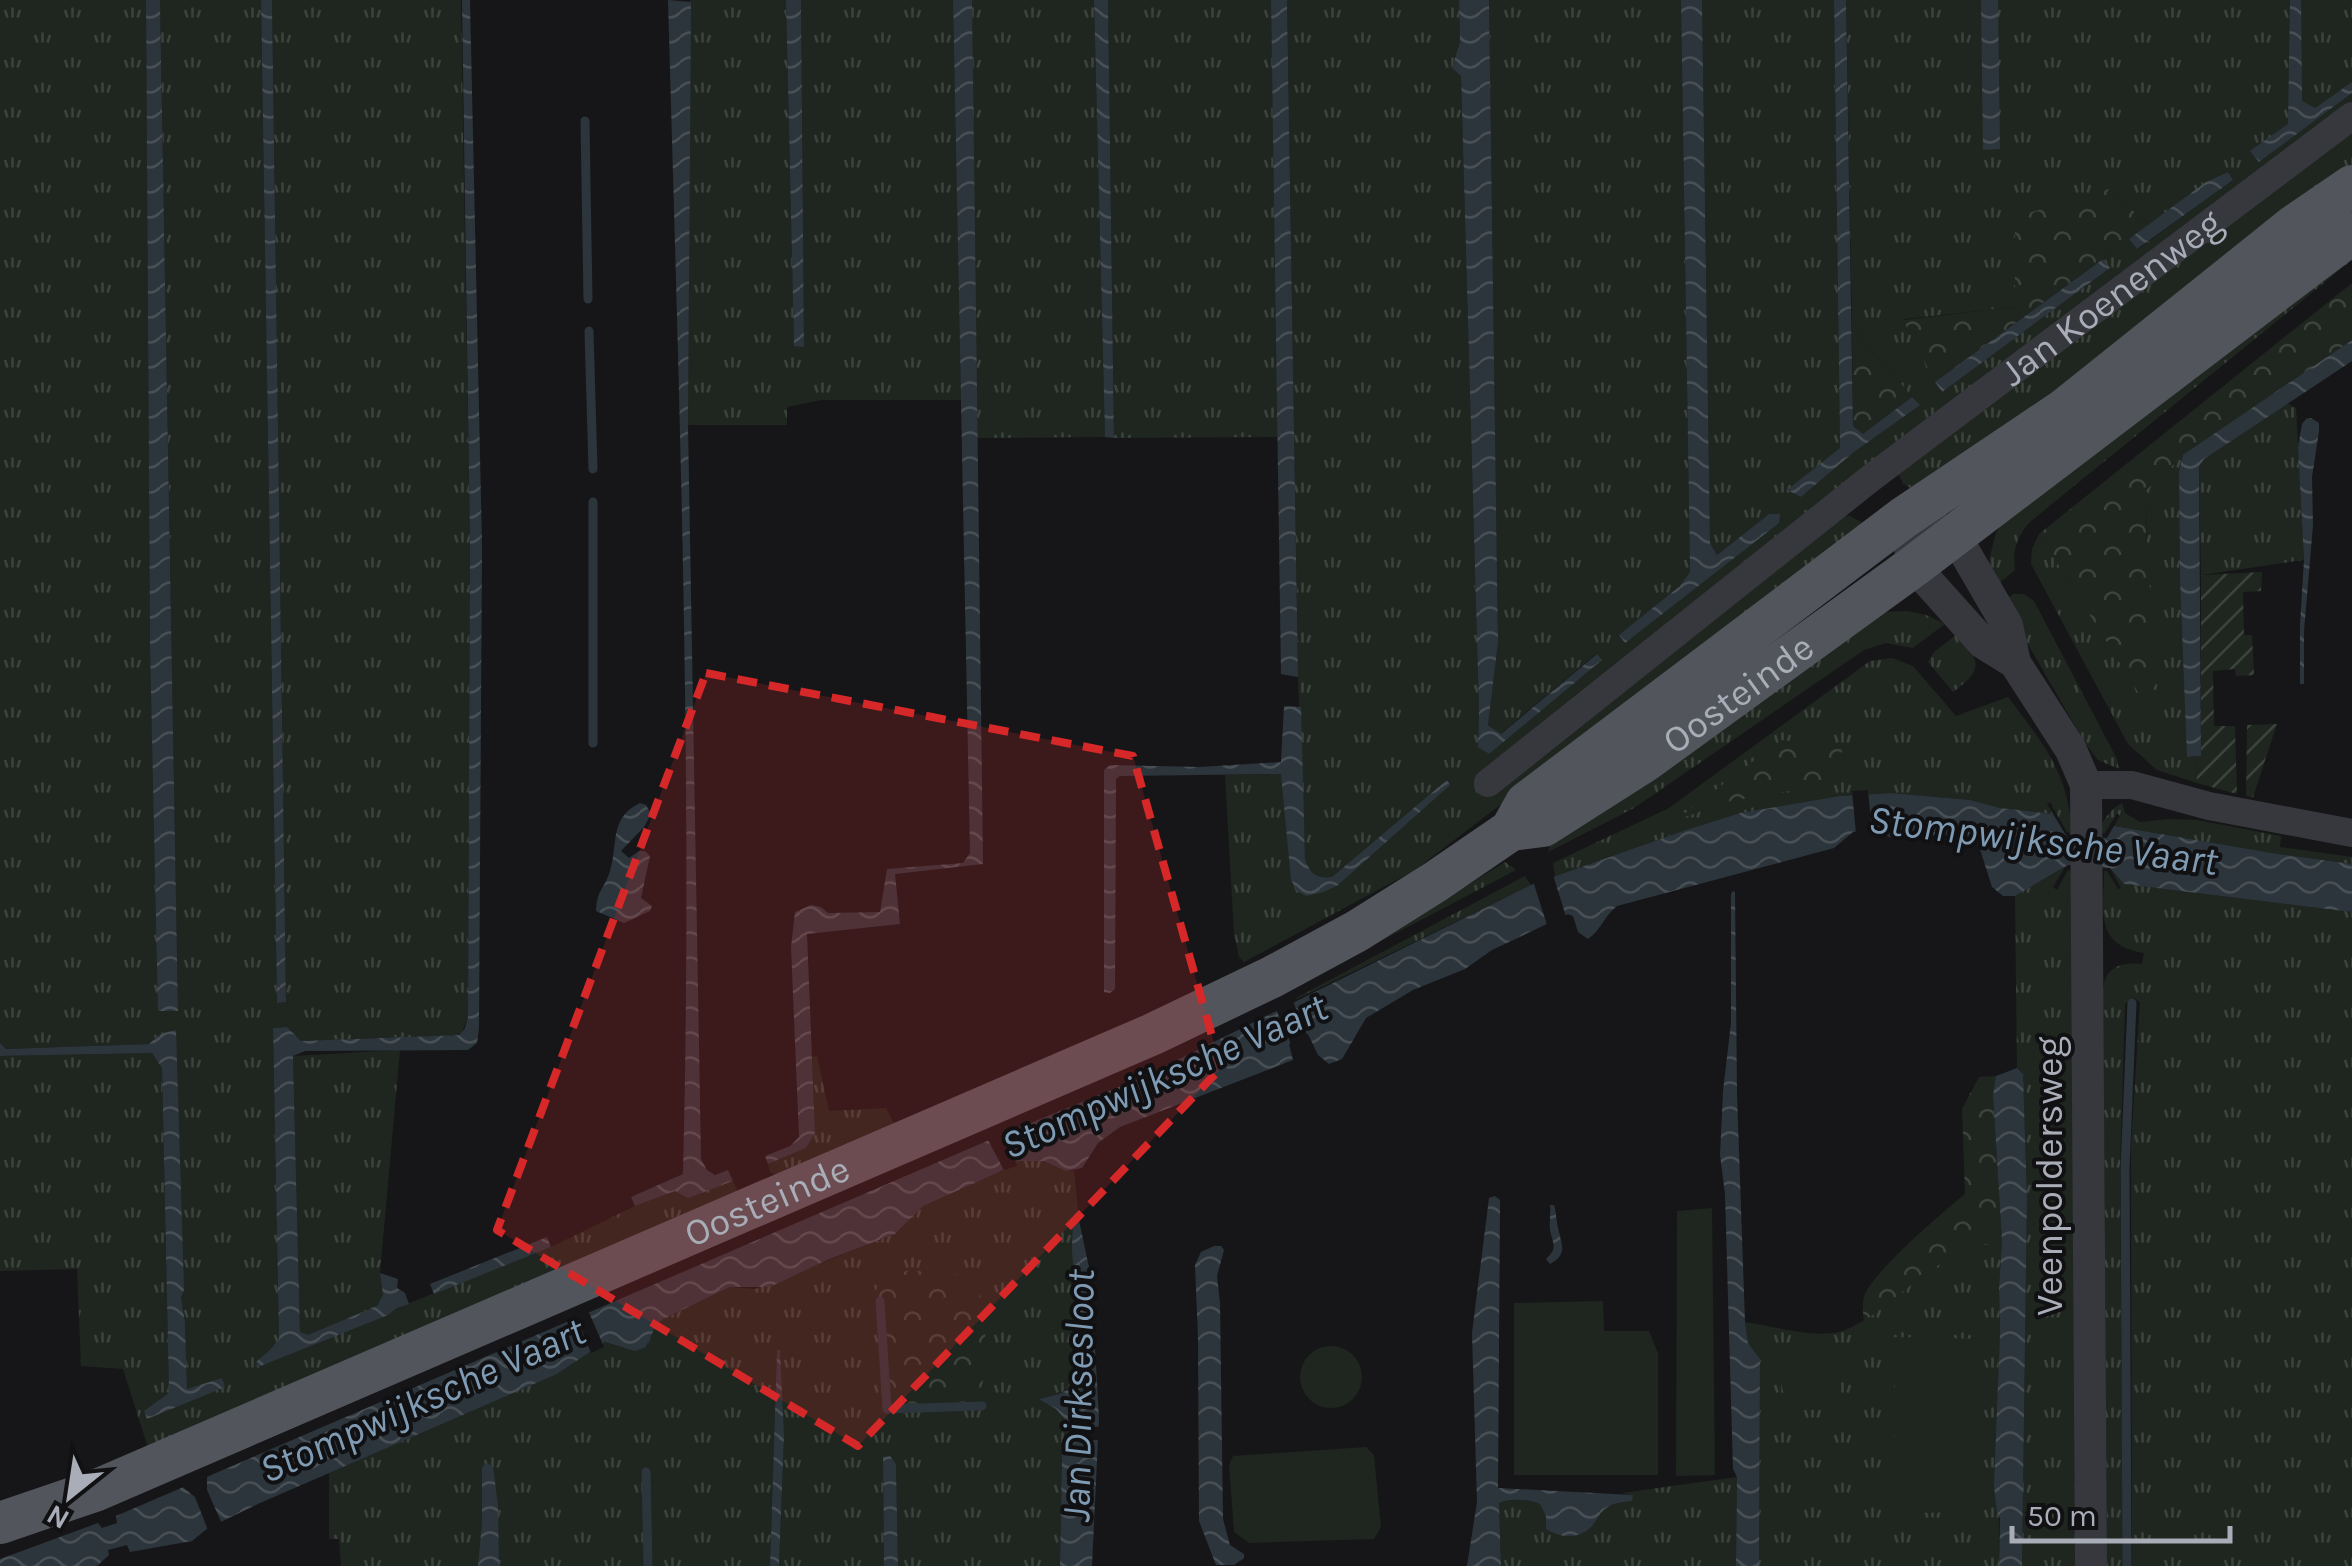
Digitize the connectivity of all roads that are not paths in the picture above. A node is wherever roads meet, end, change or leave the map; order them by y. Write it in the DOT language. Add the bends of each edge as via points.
graph roads {
  1 [pos="2352,116"];
  2 [pos="2352,186"];
  3 [pos="2352,233"];
  4 [pos="1871,478"];
  5 [pos="1903,518"];
  6 [pos="1954,534"];
  7 [pos="1914,566"];
  8 [pos="2016,663"];
  9 [pos="1488,783"];
  10 [pos="2086,785"];
  11 [pos="1511,830"];
  12 [pos="2352,833"];
  13 [pos="0,1524"];
  14 [pos="2091,1566"];
  1 -- 4 [label="street, Jan Koenenweg"];
  2 -- 5 [label="main road, Jan Koenenweg" via="2064,409"];
  3 -- 6 [label="main road"];
  4 -- 5 [label="street"];
  4 -- 9 [label="street"];
  5 -- 6 [label="street"];
  5 -- 7 [label="street"];
  5 -- 11 [label="main road, Oosteinde" via="1526,803"];
  6 -- 7 [label="main road, Oosteinde"];
  6 -- 8 [label="street" via="2008,624"];
  7 -- 8 [label="street" via="1982,643"];
  7 -- 11 [label="main road, Oosteinde" via="1646,761 1543,826"];
  8 -- 10 [label="street"];
  10 -- 12 [label="street" via="2132,785"];
  10 -- 14 [label="street, Veenpoldersweg"];
  11 -- 13 [label="main road, Oosteinde" via="1357,931 1153,1034 97,1490"];
}
